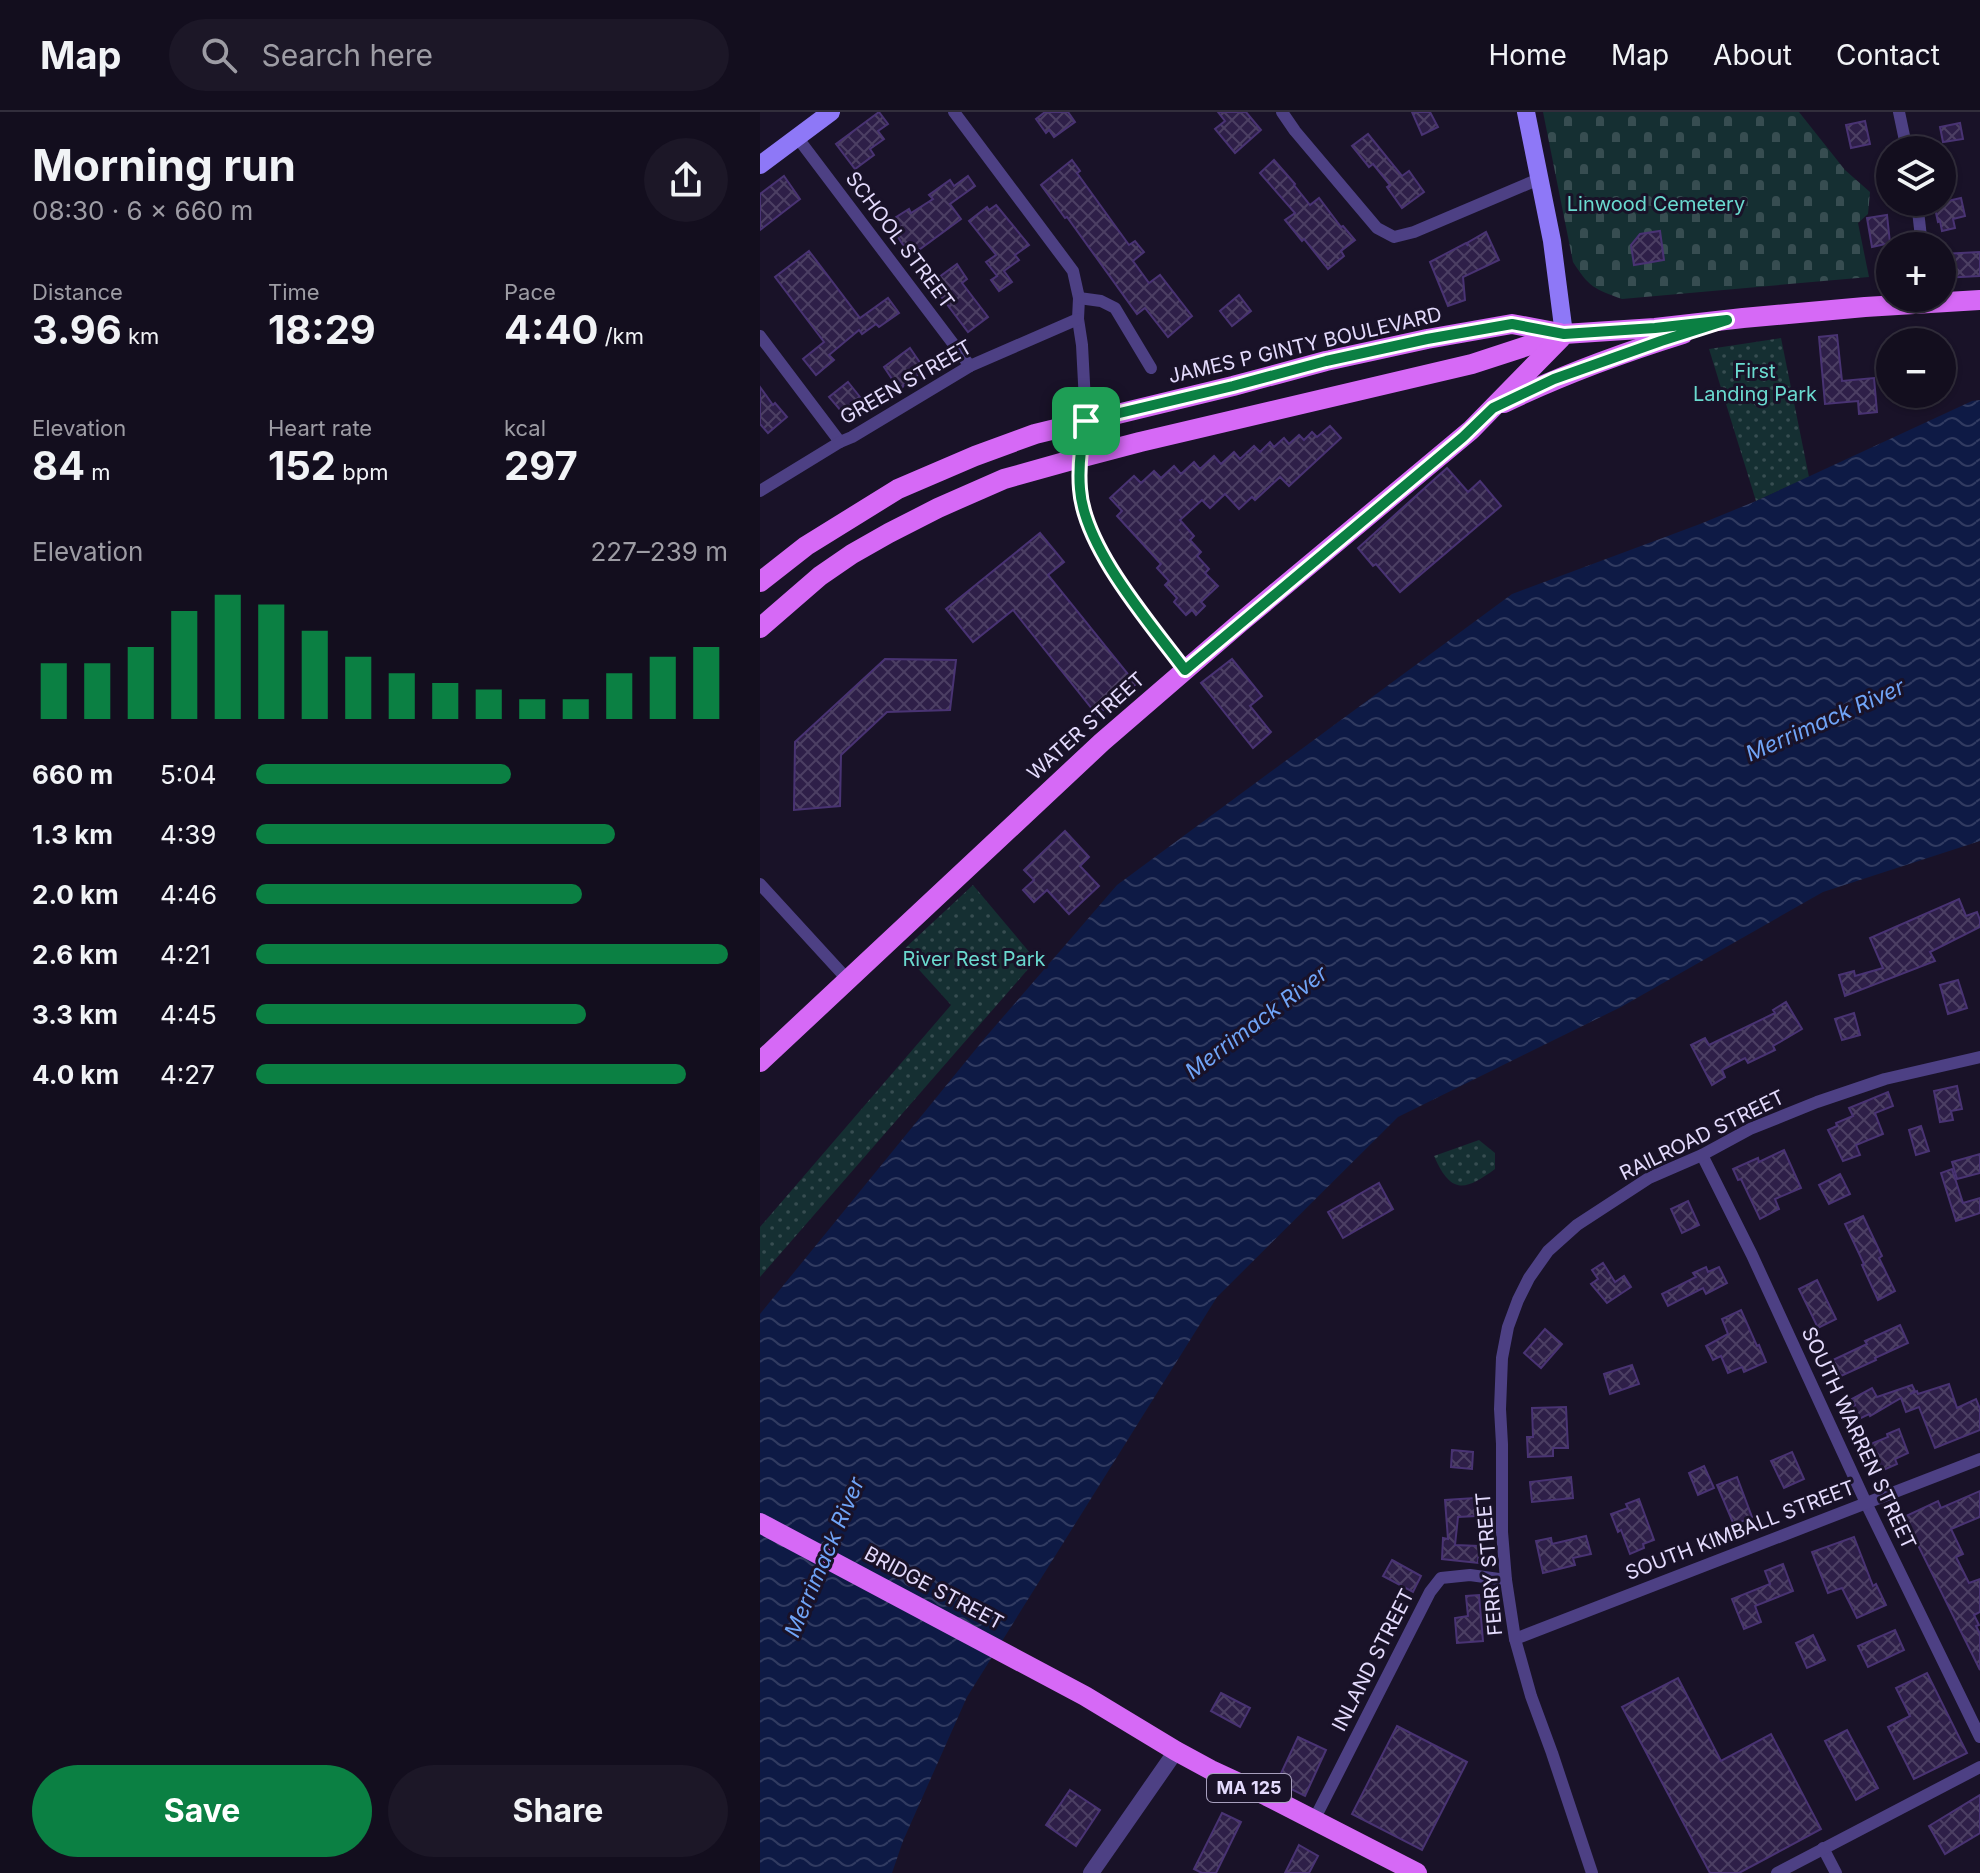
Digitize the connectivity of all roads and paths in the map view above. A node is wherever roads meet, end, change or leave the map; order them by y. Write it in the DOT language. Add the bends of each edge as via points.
graph roads {
  1 [pos="831,112"];
  2 [pos="954,112"];
  3 [pos="1282,112"];
  4 [pos="1526,112"];
  5 [pos="1899,112"];
  6 [pos="1904,136"];
  7 [pos="797,137"];
  8 [pos="760,165"];
  9 [pos="1539,179"];
  10 [pos="1079,298"];
  11 [pos="1956,300"];
  12 [pos="1980,300"];
  13 [pos="1876,306"];
  14 [pos="1078,319"];
  15 [pos="1727,320"];
  16 [pos="1564,334"];
  17 [pos="760,336"];
  18 [pos="970,366"];
  19 [pos="1151,368"];
  20 [pos="1493,408"];
  21 [pos="1086,421"];
  22 [pos="840,442"];
  23 [pos="1079,458"];
  24 [pos="760,491"];
  25 [pos="760,582"];
  26 [pos="760,628"];
  27 [pos="1185,670"];
  28 [pos="760,884"];
  29 [pos="848,980"];
  30 [pos="1979,1061"];
  31 [pos="760,1062"];
  32 [pos="1702,1155"];
  33 [pos="1506,1335"];
  34 [pos="1980,1459"];
  35 [pos="1866,1503"];
  36 [pos="760,1523"];
  37 [pos="1506,1580"];
  38 [pos="1515,1639"];
  39 [pos="1980,1737"];
  40 [pos="1176,1751"];
  41 [pos="1980,1767"];
  42 [pos="1314,1820"];
  43 [pos="1823,1848"];
  44 [pos="1091,1873"];
  45 [pos="1417,1873"];
  46 [pos="1592,1873"];
  47 [pos="1777,1873"];
  48 [pos="1836,1873"];
  1 -- 7 [label="main road"];
  2 -- 10 [label="street" via="1073,271"];
  3 -- 9 [label="street" via="1377,228 1394,237"];
  4 -- 9 [label="main road"];
  5 -- 6 [label="street"];
  7 -- 8 [label="main road"];
  7 -- 18 [label="street, SCHOOL STREET"];
  9 -- 16 [label="main road"];
  10 -- 14 [label="street"];
  10 -- 19 [label="street" via="1115,308"];
  11 -- 12 [label="main road, WATER STREET"];
  13 -- 15 [label="main road, WATER STREET"];
  14 -- 18 [label="street, GREEN STREET"];
  14 -- 21 [label="street"];
  15 -- 16 [label="main road, WATER STREET"];
  15 -- 20 [label="main road, WATER STREET" via="1590,365"];
  16 -- 20 [label="main road, WATER STREET"];
  16 -- 21 [label="main road, JAMES P GINTY BOULEVARD" via="1512,324 1427,339"];
  16 -- 23 [label="main road" via="1472,364"];
  17 -- 22 [label="street"];
  18 -- 22 [label="street, GREEN STREET"];
  20 -- 27 [label="main road, WATER STREET"];
  21 -- 23 [label="street"];
  21 -- 25 [label="main road, JAMES P GINTY BOULEVARD" via="1020,439 898,489 806,546"];
  22 -- 24 [label="street, GREEN STREET"];
  23 -- 26 [label="main road" via="1004,479 889,533 820,576"];
  23 -- 27 [label="street" via="1080,492 1092,533 1122,586"];
  27 -- 29 [label="main road, WATER STREET"];
  28 -- 29 [label="street"];
  29 -- 31 [label="main road, WATER STREET"];
  30 -- 32 [label="street, RAILROAD STREET" via="1885,1079 1817,1102"];
  32 -- 33 [label="street, RAILROAD STREET" via="1649,1178 1577,1225 1548,1251 1523,1289"];
  32 -- 35 [label="street, SOUTH WARREN STREET"];
  33 -- 37 [label="street, FERRY STREET" via="1500,1409"];
  34 -- 35 [label="street, SOUTH KIMBALL STREET"];
  35 -- 38 [label="street, SOUTH KIMBALL STREET"];
  35 -- 39 [label="street, SOUTH WARREN STREET"];
  36 -- 40 [label="main road, BRIDGE STREET / MA 125" via="1085,1696"];
  37 -- 38 [label="street, FERRY STREET"];
  37 -- 42 [label="street, INLAND STREET" via="1441,1578"];
  38 -- 46 [label="street, FERRY STREET"];
  40 -- 42 [label="main road, MA 125"];
  40 -- 44 [label="street"];
  41 -- 43 [label="street"];
  42 -- 45 [label="main road, MA 125"];
  43 -- 47 [label="street"];
  43 -- 48 [label="street"];
}
